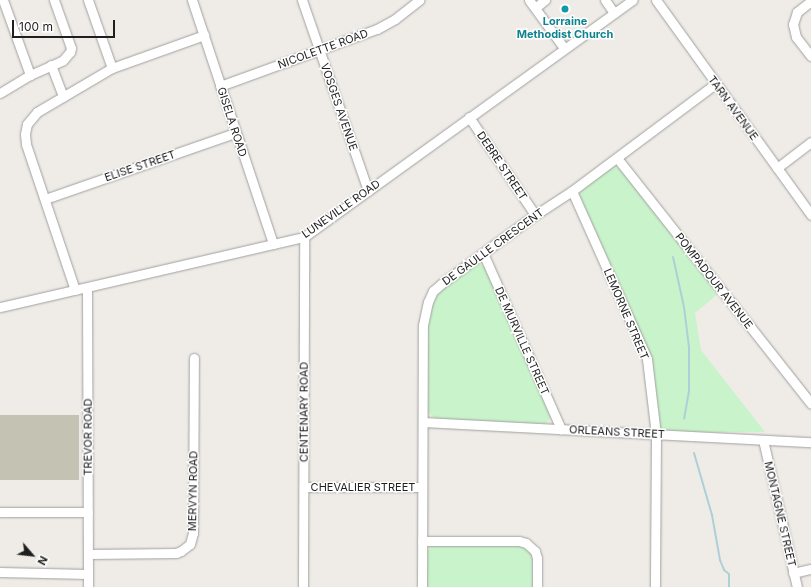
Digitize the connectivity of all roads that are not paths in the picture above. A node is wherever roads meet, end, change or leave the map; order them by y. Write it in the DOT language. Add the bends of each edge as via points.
graph roads {
  1 [pos="4,0"];
  2 [pos="54,0"];
  3 [pos="88,0"];
  4 [pos="192,0"];
  5 [pos="302,0"];
  6 [pos="420,0"];
  7 [pos="545,0"];
  8 [pos="604,0"];
  9 [pos="633,0"];
  10 [pos="656,0"];
  11 [pos="811,1"];
  12 [pos="532,4"];
  13 [pos="614,13"];
  14 [pos="204,35"];
  15 [pos="564,48"];
  16 [pos="319,50"];
  17 [pos="811,56"];
  18 [pos="52,65"];
  19 [pos="112,68"];
  20 [pos="30,75"];
  21 [pos="715,84"];
  22 [pos="220,86"];
  23 [pos="0,93"];
  24 [pos="63,97"];
  25 [pos="469,117"];
  26 [pos="235,133"];
  27 [pos="811,142"];
  28 [pos="617,158"];
  29 [pos="777,168"];
  30 [pos="368,191"];
  31 [pos="572,191"];
  32 [pos="45,199"];
  33 [pos="535,215"];
  34 [pos="811,215"];
  35 [pos="304,237"];
  36 [pos="273,244"];
  37 [pos="483,252"];
  38 [pos="87,288"];
  39 [pos="75,290"];
  40 [pos="0,307"];
  41 [pos="194,358"];
  42 [pos="811,404"];
  43 [pos="423,422"];
  44 [pos="561,429"];
  45 [pos="656,435"];
  46 [pos="763,440"];
  47 [pos="811,442"];
  48 [pos="304,487"];
  49 [pos="422,487"];
  50 [pos="0,512"];
  51 [pos="88,512"];
  52 [pos="422,541"];
  53 [pos="88,554"];
  54 [pos="811,568"];
  55 [pos="0,572"];
  56 [pos="794,573"];
  57 [pos="88,574"];
  58 [pos="88,587"];
  59 [pos="303,587"];
  60 [pos="422,587"];
  61 [pos="537,587"];
  62 [pos="656,587"];
  63 [pos="797,587"];
  1 -- 20 [label="street"];
  2 -- 18 [label="street" via="71,48 66,57"];
  3 -- 19 [label="street"];
  4 -- 14 [label="street, GISELA ROAD"];
  5 -- 16 [label="street, VOSGES AVENUE"];
  6 -- 16 [label="street, NICOLETTE ROAD" via="381,28"];
  7 -- 12 [label="street"];
  8 -- 13 [label="street"];
  9 -- 13 [label="street, LUNEVILLE ROAD"];
  10 -- 21 [label="street, TARN AVENUE"];
  11 -- 17 [label="street" via="797,12 792,24 796,37"];
  12 -- 15 [label="street"];
  13 -- 15 [label="street, LUNEVILLE ROAD"];
  14 -- 19 [label="street"];
  14 -- 22 [label="street, GISELA ROAD"];
  15 -- 25 [label="street, LUNEVILLE ROAD"];
  16 -- 22 [label="street, NICOLETTE ROAD"];
  16 -- 30 [label="street, VOSGES AVENUE"];
  18 -- 20 [label="street"];
  18 -- 24 [label="street"];
  19 -- 24 [label="street"];
  20 -- 23 [label="street"];
  21 -- 28 [label="street, DE GAULLE CRESCENT"];
  21 -- 29 [label="street, TARN AVENUE"];
  22 -- 26 [label="street, GISELA ROAD"];
  24 -- 32 [label="street" via="36,112 27,124 25,134"];
  25 -- 30 [label="street, LUNEVILLE ROAD"];
  25 -- 33 [label="street, DEBRE STREET"];
  26 -- 32 [label="street, ELISE STREET"];
  26 -- 36 [label="street, GISELA ROAD"];
  27 -- 29 [label="street"];
  28 -- 31 [label="street, DE GAULLE CRESCENT"];
  28 -- 42 [label="street, POMPADOUR AVENUE"];
  29 -- 34 [label="street, TARN AVENUE"];
  30 -- 35 [label="street, LUNEVILLE ROAD"];
  31 -- 33 [label="street, DE GAULLE CRESCENT"];
  31 -- 45 [label="street, LEMORNE STREET" via="647,359"];
  32 -- 39 [label="street"];
  33 -- 37 [label="street, DE GAULLE CRESCENT"];
  35 -- 36 [label="street, LUNEVILLE ROAD"];
  35 -- 48 [label="street, CENTENARY ROAD"];
  36 -- 38 [label="street, LUNEVILLE ROAD"];
  37 -- 43 [label="street, DE GAULLE CRESCENT" via="433,291 428,302 423,325"];
  37 -- 44 [label="street, DE MURVILLE STREET"];
  38 -- 39 [label="street, LUNEVILLE ROAD"];
  38 -- 51 [label="street, TREVOR ROAD"];
  39 -- 40 [label="street, LUNEVILLE ROAD"];
  41 -- 53 [label="street, MERVYN ROAD" via="193,533 190,544 176,553"];
  43 -- 44 [label="street, ORLEANS STREET"];
  43 -- 49 [label="street, DE GAULLE CRESCENT"];
  44 -- 45 [label="street, ORLEANS STREET"];
  45 -- 46 [label="street, ORLEANS STREET"];
  45 -- 62 [label="street, LEMORNE STREET"];
  46 -- 47 [label="street, ORLEANS STREET"];
  46 -- 56 [label="street, MONTAGNE STREET"];
  48 -- 49 [label="street, CHEVALIER STREET"];
  48 -- 59 [label="street, CENTENARY ROAD"];
  49 -- 52 [label="street, DE GAULLE CRESCENT"];
  50 -- 51 [label="street"];
  51 -- 53 [label="street, TREVOR ROAD"];
  52 -- 60 [label="street, DE GAULLE CRESCENT"];
  52 -- 61 [label="street" via="526,543 535,551 537,558"];
  53 -- 57 [label="street, TREVOR ROAD"];
  54 -- 56 [label="street"];
  55 -- 57 [label="street"];
  56 -- 63 [label="street, MONTAGNE STREET"];
  57 -- 58 [label="street, TREVOR ROAD"];
}
